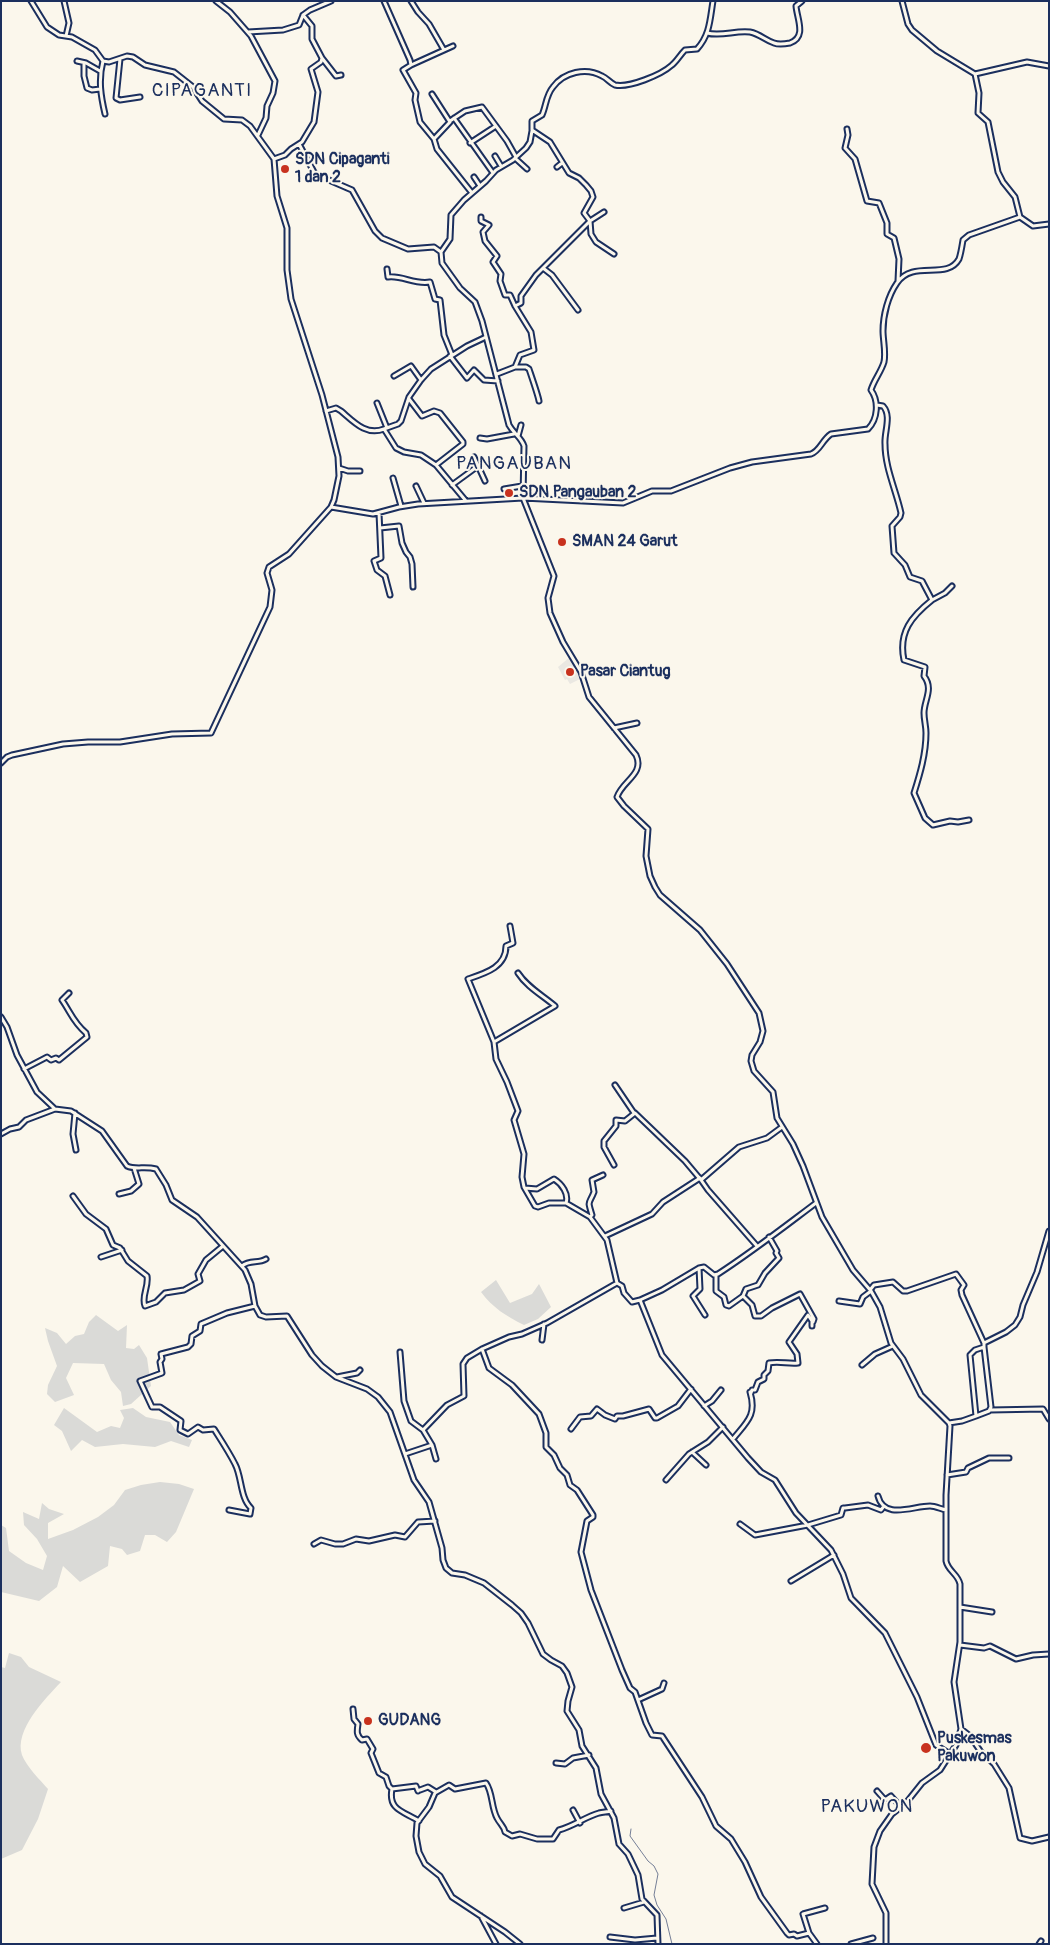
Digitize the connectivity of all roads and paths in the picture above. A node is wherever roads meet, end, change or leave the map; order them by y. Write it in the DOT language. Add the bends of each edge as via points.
graph roads {
  1 [pos="31,1"];
  2 [pos="64,1"];
  3 [pos="216,1"];
  4 [pos="331,1"];
  5 [pos="384,1"];
  6 [pos="411,1"];
  7 [pos="713,1"];
  8 [pos="802,1"];
  9 [pos="902,1"];
  10 [pos="303,15"];
  11 [pos="248,32"];
  12 [pos="707,33"];
  13 [pos="66,36"];
  14 [pos="453,46"];
  15 [pos="444,50"];
  16 [pos="120,58"];
  17 [pos="322,58"];
  18 [pos="77,61"];
  19 [pos="103,62"];
  20 [pos="84,63"];
  21 [pos="410,64"];
  22 [pos="1049,66"];
  23 [pos="100,71"];
  24 [pos="341,74"];
  25 [pos="975,74"];
  26 [pos="100,89"];
  27 [pos="432,94"];
  28 [pos="140,97"];
  29 [pos="105,114"];
  30 [pos="454,118"];
  31 [pos="450,121"];
  32 [pos="496,126"];
  33 [pos="847,129"];
  34 [pos="532,130"];
  35 [pos="258,135"];
  36 [pos="434,139"];
  37 [pos="470,143"];
  38 [pos="300,144"];
  39 [pos="495,156"];
  40 [pos="516,158"];
  41 [pos="274,159"];
  42 [pos="562,163"];
  43 [pos="501,166"];
  44 [pos="557,167"];
  45 [pos="527,169"];
  46 [pos="493,173"];
  47 [pos="474,177"];
  48 [pos="480,186"];
  49 [pos="472,193"];
  50 [pos="604,212"];
  51 [pos="481,217"];
  52 [pos="1020,217"];
  53 [pos="590,221"];
  54 [pos="1049,224"];
  55 [pos="441,252"];
  56 [pos="614,254"];
  57 [pos="543,268"];
  58 [pos="387,269"];
  59 [pos="898,281"];
  60 [pos="516,306"];
  61 [pos="578,310"];
  62 [pos="486,337"];
  63 [pos="451,355"];
  64 [pos="515,367"];
  65 [pos="496,374"];
  66 [pos="394,376"];
  67 [pos="421,380"];
  68 [pos="498,381"];
  69 [pos="409,398"];
  70 [pos="539,401"];
  71 [pos="376,404"];
  72 [pos="877,404"];
  73 [pos="326,411"];
  74 [pos="521,425"];
  75 [pos="385,428"];
  76 [pos="516,435"];
  77 [pos="480,438"];
  78 [pos="474,456"];
  79 [pos="436,464"];
  80 [pos="478,466"];
  81 [pos="339,468"];
  82 [pos="360,471"];
  83 [pos="393,478"];
  84 [pos="485,481"];
  85 [pos="452,485"];
  86 [pos="416,486"];
  87 [pos="522,486"];
  88 [pos="504,489"];
  89 [pos="523,498"];
  90 [pos="466,502"];
  91 [pos="424,504"];
  92 [pos="401,506"];
  93 [pos="331,507"];
  94 [pos="379,513"];
  95 [pos="380,528"];
  96 [pos="952,586"];
  97 [pos="413,587"];
  98 [pos="390,595"];
  99 [pos="932,600"];
  100 [pos="637,723"];
  101 [pos="614,728"];
  102 [pos="1,763"];
  103 [pos="969,820"];
  104 [pos="510,926"];
  105 [pos="518,973"];
  106 [pos="69,993"];
  107 [pos="1,1017"];
  108 [pos="494,1042"];
  109 [pos="24,1069"];
  110 [pos="615,1085"];
  111 [pos="54,1109"];
  112 [pos="75,1113"];
  113 [pos="634,1113"];
  114 [pos="782,1127"];
  115 [pos="1,1134"];
  116 [pos="76,1150"];
  117 [pos="614,1165"];
  118 [pos="134,1168"];
  119 [pos="603,1175"];
  120 [pos="700,1179"];
  121 [pos="524,1188"];
  122 [pos="120,1194"];
  123 [pos="74,1196"];
  124 [pos="566,1203"];
  125 [pos="816,1203"];
  126 [pos="590,1217"];
  127 [pos="1049,1231"];
  128 [pos="605,1236"];
  129 [pos="769,1237"];
  130 [pos="224,1246"];
  131 [pos="757,1246"];
  132 [pos="122,1250"];
  133 [pos="101,1257"];
  134 [pos="266,1259"];
  135 [pos="242,1266"];
  136 [pos="699,1268"];
  137 [pos="716,1275"];
  138 [pos="617,1283"];
  139 [pos="870,1290"];
  140 [pos="743,1296"];
  141 [pos="640,1300"];
  142 [pos="839,1301"];
  143 [pos="255,1306"];
  144 [pos="705,1315"];
  145 [pos="544,1324"];
  146 [pos="542,1340"];
  147 [pos="984,1345"];
  148 [pos="893,1346"];
  149 [pos="482,1349"];
  150 [pos="400,1352"];
  151 [pos="862,1365"];
  152 [pos="360,1370"];
  153 [pos="336,1377"];
  154 [pos="691,1389"];
  155 [pos="721,1390"];
  156 [pos="704,1406"];
  157 [pos="990,1410"];
  158 [pos="976,1416"];
  159 [pos="1049,1419"];
  160 [pos="949,1423"];
  161 [pos="723,1427"];
  162 [pos="424,1430"];
  163 [pos="571,1430"];
  164 [pos="733,1439"];
  165 [pos="432,1445"];
  166 [pos="692,1452"];
  167 [pos="406,1454"];
  168 [pos="1009,1458"];
  169 [pos="436,1459"];
  170 [pos="706,1464"];
  171 [pos="947,1475"];
  172 [pos="666,1480"];
  173 [pos="878,1496"];
  174 [pos="884,1506"];
  175 [pos="229,1510"];
  176 [pos="946,1510"];
  177 [pos="435,1521"];
  178 [pos="740,1524"];
  179 [pos="808,1524"];
  180 [pos="314,1544"];
  181 [pos="834,1555"];
  182 [pos="791,1581"];
  183 [pos="960,1606"];
  184 [pos="992,1612"];
  185 [pos="960,1645"];
  186 [pos="1049,1654"];
  187 [pos="664,1682"];
  188 [pos="638,1700"];
  189 [pos="353,1709"];
  190 [pos="960,1730"];
  191 [pos="950,1754"];
  192 [pos="589,1755"];
  193 [pos="556,1763"];
  194 [pos="392,1789"];
  195 [pos="877,1791"];
  196 [pos="437,1792"];
  197 [pos="901,1808"];
  198 [pos="573,1810"];
  199 [pos="611,1811"];
  200 [pos="419,1821"];
  201 [pos="580,1822"];
  202 [pos="1049,1837"];
  203 [pos="644,1902"];
  204 [pos="624,1908"];
  205 [pos="825,1908"];
  206 [pos="480,1914"];
  207 [pos="810,1933"];
  208 [pos="610,1938"];
  209 [pos="657,1938"];
  210 [pos="873,1938"];
  211 [pos="496,1944"];
  212 [pos="520,1944"];
  213 [pos="658,1944"];
  214 [pos="818,1944"];
  215 [pos="851,1944"];
  216 [pos="886,1944"];
  1 -- 13 [label="street" via="47,27"];
  2 -- 13 [label="street" via="69,23"];
  3 -- 11 [label="street"];
  4 -- 10 [label="street"];
  5 -- 21 [label="street"];
  6 -- 15 [label="street"];
  7 -- 12 [label="street"];
  8 -- 12 [label="street" via="796,6 800,34 796,41 776,44 752,32"];
  9 -- 25 [label="street" via="912,30"];
  10 -- 11 [label="street" via="299,25 291,29"];
  10 -- 17 [label="street" via="312,26 312,39"];
  11 -- 35 [label="street" via="275,84"];
  12 -- 34 [label="street" via="698,48 684,50 673,65 654,76 628,84 614,85 603,76 586,72 565,76 551,91 542,115 532,121"];
  13 -- 19 [label="street" via="95,50"];
  14 -- 15 [label="street"];
  15 -- 21 [label="street"];
  16 -- 19 [label="street"];
  16 -- 28 [label="street" via="116,98"];
  16 -- 35 [label="street" via="133,57 145,65 174,72 224,119 245,121"];
  17 -- 24 [label="street" via="336,76"];
  17 -- 38 [label="street" via="311,69 318,92 314,122"];
  18 -- 20 [label="street"];
  19 -- 23 [label="street"];
  20 -- 23 [label="street"];
  20 -- 26 [label="street" via="87,88"];
  21 -- 36 [label="street" via="402,70 416,93 420,122"];
  22 -- 25 [label="street" via="1027,62"];
  23 -- 26 [label="street"];
  25 -- 52 [label="street" via="979,93 978,113 988,122 998,172 1015,197"];
  26 -- 29 [label="street"];
  27 -- 31 [label="street"];
  30 -- 31 [label="street"];
  30 -- 32 [label="street" via="482,107"];
  30 -- 37 [label="street"];
  31 -- 36 [label="street"];
  32 -- 37 [label="street"];
  32 -- 40 [label="street"];
  33 -- 59 [label="street" via="844,146 855,159 867,201 879,203 888,234 894,240 899,261"];
  34 -- 40 [label="street" via="530,142"];
  34 -- 42 [label="street" via="550,142"];
  35 -- 41 [label="street"];
  36 -- 49 [label="street" via="436,149"];
  37 -- 46 [label="street"];
  38 -- 41 [label="street"];
  38 -- 55 [label="street" via="315,174 352,190 382,238 405,249 434,247"];
  39 -- 43 [label="street"];
  40 -- 43 [label="street"];
  40 -- 45 [label="street"];
  41 -- 73 [label="street" via="277,196 287,228 291,299"];
  42 -- 44 [label="street"];
  42 -- 53 [label="street" via="591,191 593,197 584,213"];
  43 -- 46 [label="street"];
  46 -- 48 [label="street"];
  47 -- 48 [label="street"];
  48 -- 49 [label="street"];
  49 -- 55 [label="street" via="451,215 450,239"];
  50 -- 53 [label="street"];
  51 -- 60 [label="street" via="481,221 489,225 483,232 497,256 493,262 500,273 504,293 510,295"];
  52 -- 54 [label="street" via="1033,226"];
  52 -- 59 [label="street" via="965,237 957,262 947,268 914,271"];
  53 -- 56 [label="street" via="591,234 596,242"];
  53 -- 57 [label="street"];
  55 -- 62 [label="street" via="447,270 475,302"];
  57 -- 60 [label="street" via="520,296 521,304"];
  57 -- 61 [label="street" via="552,274"];
  58 -- 63 [label="street" via="388,277 430,282 435,299 440,300 444,335"];
  59 -- 72 [label="street" via="885,313 884,361 871,390"];
  60 -- 64 [label="street" via="531,332 534,350 520,355"];
  62 -- 63 [label="street"];
  62 -- 65 [label="street"];
  63 -- 67 [label="street"];
  63 -- 68 [label="street" via="467,378 474,370 484,380"];
  64 -- 65 [label="street"];
  64 -- 70 [label="street" via="529,369"];
  65 -- 68 [label="street"];
  66 -- 67 [label="street" via="411,366"];
  67 -- 69 [label="street"];
  68 -- 76 [label="street" via="509,426"];
  69 -- 75 [label="street" via="401,421"];
  69 -- 79 [label="street" via="422,416 434,411 440,413 463,442"];
  71 -- 75 [label="street"];
  72 -- 89 [label="street" via="874,421 868,429 831,434 818,451 811,454 752,462 710,474 671,491 652,491 623,503"];
  72 -- 99 [label="street" via="883,406 887,413 886,464 901,513 892,526 893,550 910,577 922,582"];
  73 -- 75 [label="street" via="341,410 365,431"];
  73 -- 81 [label="street"];
  74 -- 76 [label="street"];
  75 -- 79 [label="street" via="398,450"];
  76 -- 77 [label="street"];
  76 -- 87 [label="street" via="524,446"];
  78 -- 80 [label="street"];
  79 -- 85 [label="street"];
  80 -- 84 [label="street"];
  80 -- 85 [label="street"];
  81 -- 82 [label="street"];
  81 -- 93 [label="street"];
  83 -- 92 [label="street"];
  85 -- 90 [label="street"];
  86 -- 91 [label="street"];
  87 -- 88 [label="street"];
  87 -- 89 [label="street"];
  89 -- 90 [label="street"];
  89 -- 101 [label="street" via="554,576 548,598 550,613 581,672 589,697"];
  90 -- 91 [label="street"];
  91 -- 92 [label="street"];
  92 -- 94 [label="street"];
  93 -- 94 [label="street"];
  93 -- 102 [label="street" via="288,554 269,567 270,607 212,731 208,734 172,734 120,742 62,744 12,755"];
  94 -- 95 [label="street"];
  95 -- 97 [label="street" via="399,526 402,543 412,564"];
  95 -- 98 [label="street" via="381,557 374,562 377,570 385,576"];
  96 -- 99 [label="street"];
  99 -- 103 [label="street" via="915,615 902,644 904,660 925,667 924,676 928,681 922,766 914,793 925,818 933,825"];
  100 -- 101 [label="street"];
  101 -- 114 [label="street" via="639,761 638,769 618,797 648,829 646,843 650,876 660,894 700,930 756,1006 763,1031 751,1061 754,1071 773,1092"];
  104 -- 108 [label="street" via="513,943 506,946 501,963 468,979"];
  105 -- 108 [label="street" via="529,987 555,1006"];
  106 -- 109 [label="street" via="62,1000 71,1018 87,1037 59,1060 46,1057"];
  107 -- 109 [label="street"];
  108 -- 121 [label="street" via="496,1059 518,1111 514,1120 524,1154"];
  109 -- 111 [label="street" via="37,1092"];
  110 -- 113 [label="street"];
  111 -- 112 [label="street"];
  111 -- 115 [label="street"];
  112 -- 116 [label="street" via="73,1134"];
  112 -- 118 [label="street" via="102,1131 127,1166"];
  113 -- 117 [label="street" via="626,1120 616,1120 616,1126 604,1141"];
  113 -- 120 [label="street"];
  114 -- 120 [label="street" via="766,1138 739,1147"];
  114 -- 125 [label="street" via="803,1166"];
  118 -- 122 [label="street" via="139,1184"];
  118 -- 130 [label="street" via="156,1169 172,1200 197,1217"];
  119 -- 126 [label="street" via="592,1180 594,1192 588,1206"];
  120 -- 128 [label="street" via="690,1182 652,1214"];
  120 -- 131 [label="street"];
  121 -- 124 [label="street" via="538,1207"];
  121 -- 124 [label="street" via="537,1189 554,1179 566,1193"];
  123 -- 132 [label="street" via="86,1214 106,1229 114,1245"];
  124 -- 126 [label="street"];
  125 -- 129 [label="street"];
  125 -- 139 [label="street" via="853,1270"];
  126 -- 128 [label="street"];
  127 -- 147 [label="street" via="1020,1317 1015,1325"];
  128 -- 138 [label="street"];
  129 -- 131 [label="street"];
  129 -- 140 [label="street" via="779,1258 758,1285 746,1289"];
  130 -- 132 [label="street" via="206,1260 198,1274 200,1281 184,1290 164,1293 156,1302 146,1306 143,1298 148,1285 147,1276 128,1261"];
  130 -- 135 [label="street"];
  131 -- 137 [label="street"];
  132 -- 133 [label="street"];
  134 -- 135 [label="street" via="250,1261"];
  135 -- 143 [label="street" via="249,1276"];
  136 -- 137 [label="street" via="704,1267"];
  136 -- 141 [label="street"];
  136 -- 144 [label="street" via="700,1289 694,1296"];
  137 -- 140 [label="street" via="716,1291 724,1297 726,1304 729,1306"];
  138 -- 141 [label="street" via="632,1302"];
  138 -- 145 [label="street"];
  139 -- 142 [label="street" via="860,1304"];
  139 -- 147 [label="street" via="874,1285 893,1282 907,1291 956,1274 964,1285 962,1295"];
  139 -- 148 [label="street" via="880,1307"];
  140 -- 164 [label="street" via="752,1305 755,1316 761,1316 800,1294 814,1319 812,1324 808,1315 789,1342 797,1354 798,1363 769,1363 764,1380 750,1392 751,1417"];
  141 -- 154 [label="street" via="662,1355"];
  143 -- 153 [label="street" via="260,1315 266,1317 289,1317 312,1355"];
  143 -- 175 [label="street" via="201,1324 200,1331 192,1336 188,1347 161,1354 162,1373 140,1381 152,1407 159,1406 181,1421 180,1430 186,1434 198,1427 214,1429 236,1465 240,1486 251,1508 250,1514"];
  145 -- 146 [label="street"];
  145 -- 149 [label="street"];
  147 -- 157 [label="street"];
  147 -- 158 [label="street" via="969,1356"];
  148 -- 151 [label="street" via="875,1354"];
  148 -- 160 [label="street" via="921,1395"];
  149 -- 162 [label="street" via="463,1364 464,1396 447,1405"];
  149 -- 188 [label="street" via="489,1368 512,1385 539,1414 546,1433 546,1447 593,1514 584,1529 583,1561 597,1609"];
  150 -- 162 [label="street" via="404,1401 412,1421"];
  152 -- 153 [label="street"];
  153 -- 167 [label="street" via="367,1388 385,1405"];
  154 -- 156 [label="street"];
  154 -- 163 [label="street" via="678,1406 656,1418 649,1409 615,1419 596,1409 590,1416 580,1416"];
  155 -- 156 [label="street" via="712,1402"];
  156 -- 161 [label="street"];
  157 -- 158 [label="street"];
  157 -- 159 [label="street" via="1043,1409"];
  158 -- 160 [label="street"];
  160 -- 171 [label="street"];
  161 -- 164 [label="street"];
  161 -- 166 [label="street" via="706,1444"];
  162 -- 165 [label="street"];
  164 -- 179 [label="street" via="760,1471 775,1480 796,1513"];
  165 -- 167 [label="street"];
  165 -- 169 [label="street"];
  166 -- 170 [label="street"];
  166 -- 172 [label="street"];
  167 -- 177 [label="street" via="414,1480 427,1498"];
  168 -- 171 [label="street" via="989,1458 966,1472"];
  171 -- 176 [label="street"];
  173 -- 174 [label="street"];
  174 -- 176 [label="street" via="896,1511 929,1506"];
  174 -- 179 [label="street" via="881,1510 868,1505 843,1508 841,1515"];
  176 -- 183 [label="street" via="946,1562 959,1580"];
  177 -- 180 [label="street" via="418,1522 405,1537 395,1535 369,1541 356,1539 343,1544 321,1540"];
  177 -- 192 [label="street" via="446,1568 484,1583 512,1604 528,1623 543,1654 567,1673 572,1687 567,1711"];
  178 -- 179 [label="street" via="755,1535"];
  179 -- 181 [label="street"];
  181 -- 182 [label="street"];
  181 -- 191 [label="street" via="851,1598 885,1633 917,1697 936,1745"];
  183 -- 184 [label="street"];
  183 -- 185 [label="street"];
  185 -- 186 [label="street" via="990,1646 1016,1659"];
  185 -- 190 [label="street" via="954,1682"];
  187 -- 188 [label="street" via="662,1689"];
  188 -- 207 [label="street" via="652,1735 662,1736 684,1766 714,1822 731,1840 761,1897 782,1928 789,1935"];
  189 -- 194 [label="street" via="358,1735 362,1740 370,1741 379,1773 386,1777"];
  190 -- 191 [label="street"];
  190 -- 202 [label="street" via="970,1736 994,1764 1009,1788 1020,1838 1032,1841"];
  191 -- 197 [label="street" via="940,1770 922,1783"];
  192 -- 193 [label="street" via="573,1758 565,1764"];
  192 -- 199 [label="street" via="596,1768 601,1794"];
  194 -- 196 [label="street" via="416,1786 419,1790 428,1787"];
  194 -- 200 [label="street" via="390,1799 393,1807"];
  195 -- 197 [label="street" via="885,1800 891,1796"];
  196 -- 200 [label="street"];
  196 -- 201 [label="street" via="448,1785 456,1789 487,1784 497,1818 505,1832 512,1836 520,1834 552,1839 559,1830"];
  197 -- 216 [label="street" via="892,1814 875,1841 872,1862 872,1884 886,1913"];
  198 -- 201 [label="street"];
  199 -- 201 [label="street"];
  199 -- 203 [label="street" via="619,1844 638,1875"];
  200 -- 206 [label="street" via="416,1840 425,1864 440,1876 452,1896"];
  203 -- 204 [label="street"];
  203 -- 209 [label="street" via="657,1914"];
  205 -- 207 [label="street" via="803,1914"];
  206 -- 211 [label="street"];
  206 -- 212 [label="street"];
  207 -- 214 [label="street"];
  208 -- 209 [label="street"];
  209 -- 213 [label="street"];
  210 -- 215 [label="street"];
}
